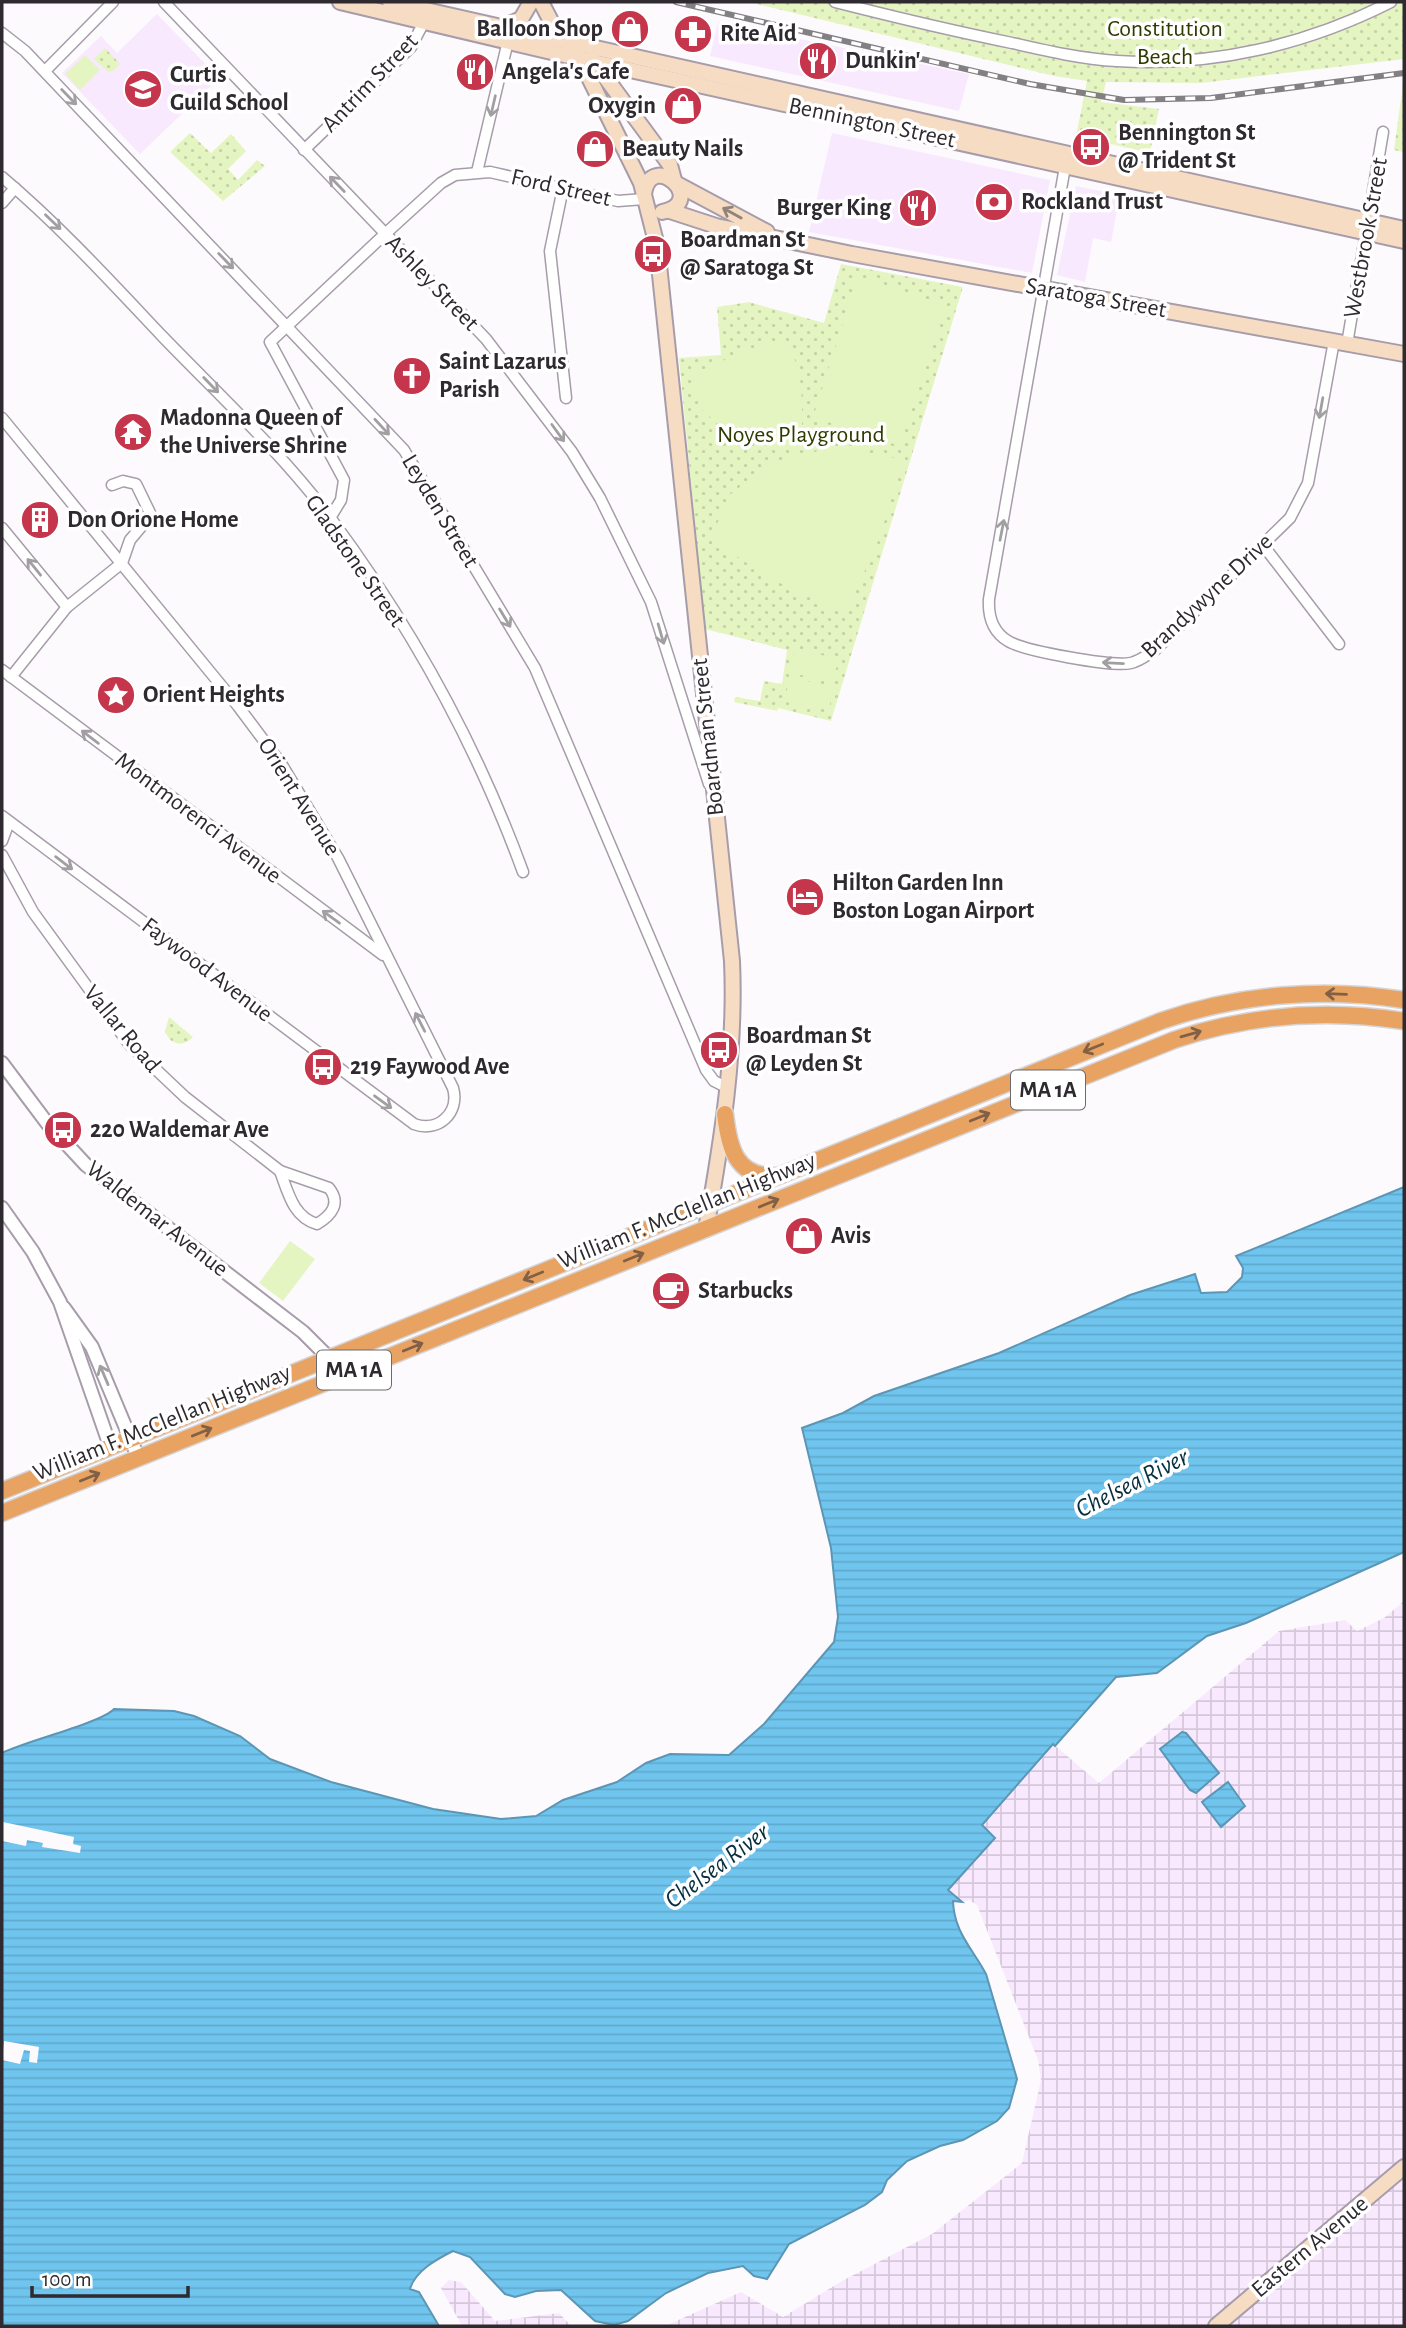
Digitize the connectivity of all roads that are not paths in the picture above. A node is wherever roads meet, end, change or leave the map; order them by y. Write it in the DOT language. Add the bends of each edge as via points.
graph roads {
  1 [pos="113,2"];
  2 [pos="164,2"];
  3 [pos="344,2"];
  4 [pos="390,2"];
  5 [pos="531,2"];
  6 [pos="541,2"];
  7 [pos="835,2"];
  8 [pos="1391,2"];
  9 [pos="426,16"];
  10 [pos="2,33"];
  11 [pos="505,35"];
  12 [pos="583,55"];
  13 [pos="45,71"];
  14 [pos="882,118"];
  15 [pos="1383,132"];
  16 [pos="304,150"];
  17 [pos="1066,159"];
  18 [pos="477,172"];
  19 [pos="2,177"];
  20 [pos="675,182"];
  21 [pos="15,188"];
  22 [pos="563,188"];
  23 [pos="645,200"];
  24 [pos="2,203"];
  25 [pos="668,211"];
  26 [pos="1369,227"];
  27 [pos="1404,229"];
  28 [pos="385,233"];
  29 [pos="788,241"];
  30 [pos="1404,241"];
  31 [pos="657,246"];
  32 [pos="1045,289"];
  33 [pos="287,325"];
  34 [pos="1341,342"];
  35 [pos="1404,354"];
  36 [pos="566,398"];
  37 [pos="2,418"];
  38 [pos="112,485"];
  39 [pos="330,518"];
  40 [pos="2,528"];
  41 [pos="1263,545"];
  42 [pos="122,563"];
  43 [pos="66,607"];
  44 [pos="1339,644"];
  45 [pos="2,670"];
  46 [pos="11,677"];
  47 [pos="689,724"];
  48 [pos="708,727"];
  49 [pos="715,801"];
  50 [pos="6,819"];
  51 [pos="2,841"];
  52 [pos="2,855"];
  53 [pos="523,872"];
  54 [pos="386,957"];
  55 [pos="1404,1000"];
  56 [pos="1404,1021"];
  57 [pos="2,1063"];
  58 [pos="728,1088"];
  59 [pos="725,1114"];
  60 [pos="414,1124"];
  61 [pos="280,1171"];
  62 [pos="782,1175"];
  63 [pos="710,1205"];
  64 [pos="2,1208"];
  65 [pos="706,1229"];
  66 [pos="60,1302"];
  67 [pos="329,1358"];
  68 [pos="131,1438"];
  69 [pos="110,1446"];
  70 [pos="138,1457"];
  71 [pos="2,1491"];
  72 [pos="2,1513"];
  73 [pos="1404,2167"];
  74 [pos="1216,2326"];
  1 -- 13 [label="street"];
  2 -- 16 [label="street, Ashley Street"];
  3 -- 9 [label="main road, Bennington Street"];
  4 -- 9 [label="main road, Bennington Street"];
  5 -- 11 [label="main road"];
  6 -- 12 [label="main road" via="554,25"];
  7 -- 8 [label="street" via="956,32 1117,61 1196,60 1238,54 1303,39"];
  9 -- 11 [label="main road, Bennington Street"];
  9 -- 16 [label="street, Antrim Street" via="411,47"];
  10 -- 13 [label="street, Leyden Street"];
  11 -- 12 [label="main road, Bennington Street"];
  11 -- 18 [label="street, one-way"];
  12 -- 14 [label="main road, Bennington Street"];
  12 -- 14 [label="main road, Bennington Street"];
  12 -- 20 [label="main road" via="670,165"];
  12 -- 23 [label="main road"];
  13 -- 33 [label="street, Leyden Street, one-way"];
  14 -- 17 [label="main road, Bennington Street"];
  15 -- 26 [label="street, Westbrook Street"];
  28 -- 16 [label="street, Ashley Street, one-way"];
  17 -- 26 [label="main road, Bennington Street"];
  17 -- 32 [label="street, Brandywyne Drive"];
  18 -- 22 [label="street, Ford Street"];
  18 -- 28 [label="street" via="465,172 441,183"];
  19 -- 21 [label="street, Gladstone Street"];
  20 -- 23 [label="main road" via="654,178 645,186"];
  20 -- 25 [label="main road" via="680,198"];
  29 -- 20 [label="main road, Saratoga Street, one-way"];
  21 -- 24 [label="street"];
  21 -- 39 [label="street, Gladstone Street, one-way" via="100,268"];
  22 -- 23 [label="street, Ford Street" via="622,202"];
  22 -- 36 [label="street" via="550,251"];
  23 -- 25 [label="main road" via="658,212"];
  23 -- 31 [label="main road, Boardman Street"];
  25 -- 29 [label="main road, Saratoga Street"];
  25 -- 31 [label="main road, Boardman Street"];
  26 -- 27 [label="main road, Bennington Street"];
  26 -- 30 [label="main road, Bennington Street"];
  26 -- 34 [label="street, Westbrook Street"];
  28 -- 33 [label="street"];
  28 -- 47 [label="street, Ashley Street, one-way" via="486,339 572,452 651,601"];
  29 -- 32 [label="main road, Saratoga Street"];
  31 -- 48 [label="main road, Boardman Street"];
  32 -- 34 [label="main road, Saratoga Street"];
  41 -- 32 [label="street, Brandywyne Drive, one-way" via="1155,650 1130,663 1108,664 1027,647 1006,640 993,626 989,599"];
  33 -- 39 [label="street" via="270,342 344,480 341,500"];
  33 -- 58 [label="street, Leyden Street, one-way" via="404,450 535,668 706,1070"];
  34 -- 35 [label="main road, Saratoga Street"];
  34 -- 41 [label="street, Brandywyne Drive, one-way" via="1304,496 1290,519"];
  37 -- 42 [label="street, Orient Avenue"];
  38 -- 42 [label="street" via="123,481 136,484 151,515 130,540"];
  39 -- 53 [label="street, Gladstone Street" via="386,599 468,736"];
  43 -- 40 [label="street, one-way"];
  41 -- 44 [label="street"];
  42 -- 43 [label="street"];
  42 -- 54 [label="street, Orient Avenue" via="282,765 333,849"];
  43 -- 46 [label="street"];
  45 -- 46 [label="street, Montmorenci Avenue"];
  54 -- 46 [label="street, Montmorenci Avenue, one-way"];
  47 -- 48 [label="street"];
  47 -- 49 [label="street, Ashley Street"];
  48 -- 49 [label="main road, Boardman Street"];
  49 -- 58 [label="main road, Boardman Street" via="732,961"];
  50 -- 51 [label="street"];
  50 -- 60 [label="street, Faywood Avenue, one-way"];
  52 -- 61 [label="street, Vallar Road" via="33,912 128,1044 185,1097"];
  60 -- 54 [label="street, Orient Avenue, one-way" via="442,1121 453,1106 455,1093"];
  55 -- 62 [label="highway, William F. McClellan Highway / MA 1A, one-way" via="1305,994 1249,999 1196,1011"];
  65 -- 56 [label="highway, William F. McClellan Highway / MA 1A, one-way" via="1191,1034 1293,1016 1350,1015"];
  57 -- 67 [label="street, Waldemar Avenue" via="86,1165 303,1332"];
  58 -- 59 [label="main road, Boardman Street"];
  59 -- 62 [label="highway" via="741,1167 755,1175"];
  59 -- 63 [label="main road, Boardman Street"];
  61 -- 61 [label="street, Vallar Road" via="298,1213 306,1220 317,1224 334,1209 329,1188"];
  62 -- 63 [label="highway, William F. McClellan Highway / MA 1A"];
  63 -- 65 [label="main road, Boardman Street"];
  63 -- 67 [label="highway, William F. McClellan Highway / MA 1A, one-way"];
  64 -- 66 [label="street"];
  70 -- 65 [label="highway, William F. McClellan Highway / MA 1A, one-way"];
  68 -- 66 [label="street, one-way" via="92,1347"];
  66 -- 69 [label="street"];
  67 -- 68 [label="highway, William F. McClellan Highway / MA 1A"];
  68 -- 69 [label="highway, William F. McClellan Highway / MA 1A"];
  68 -- 70 [label="street"];
  69 -- 71 [label="highway, William F. McClellan Highway / MA 1A"];
  72 -- 70 [label="highway, William F. McClellan Highway / MA 1A, one-way"];
  73 -- 74 [label="main road, Eastern Avenue"];
}
